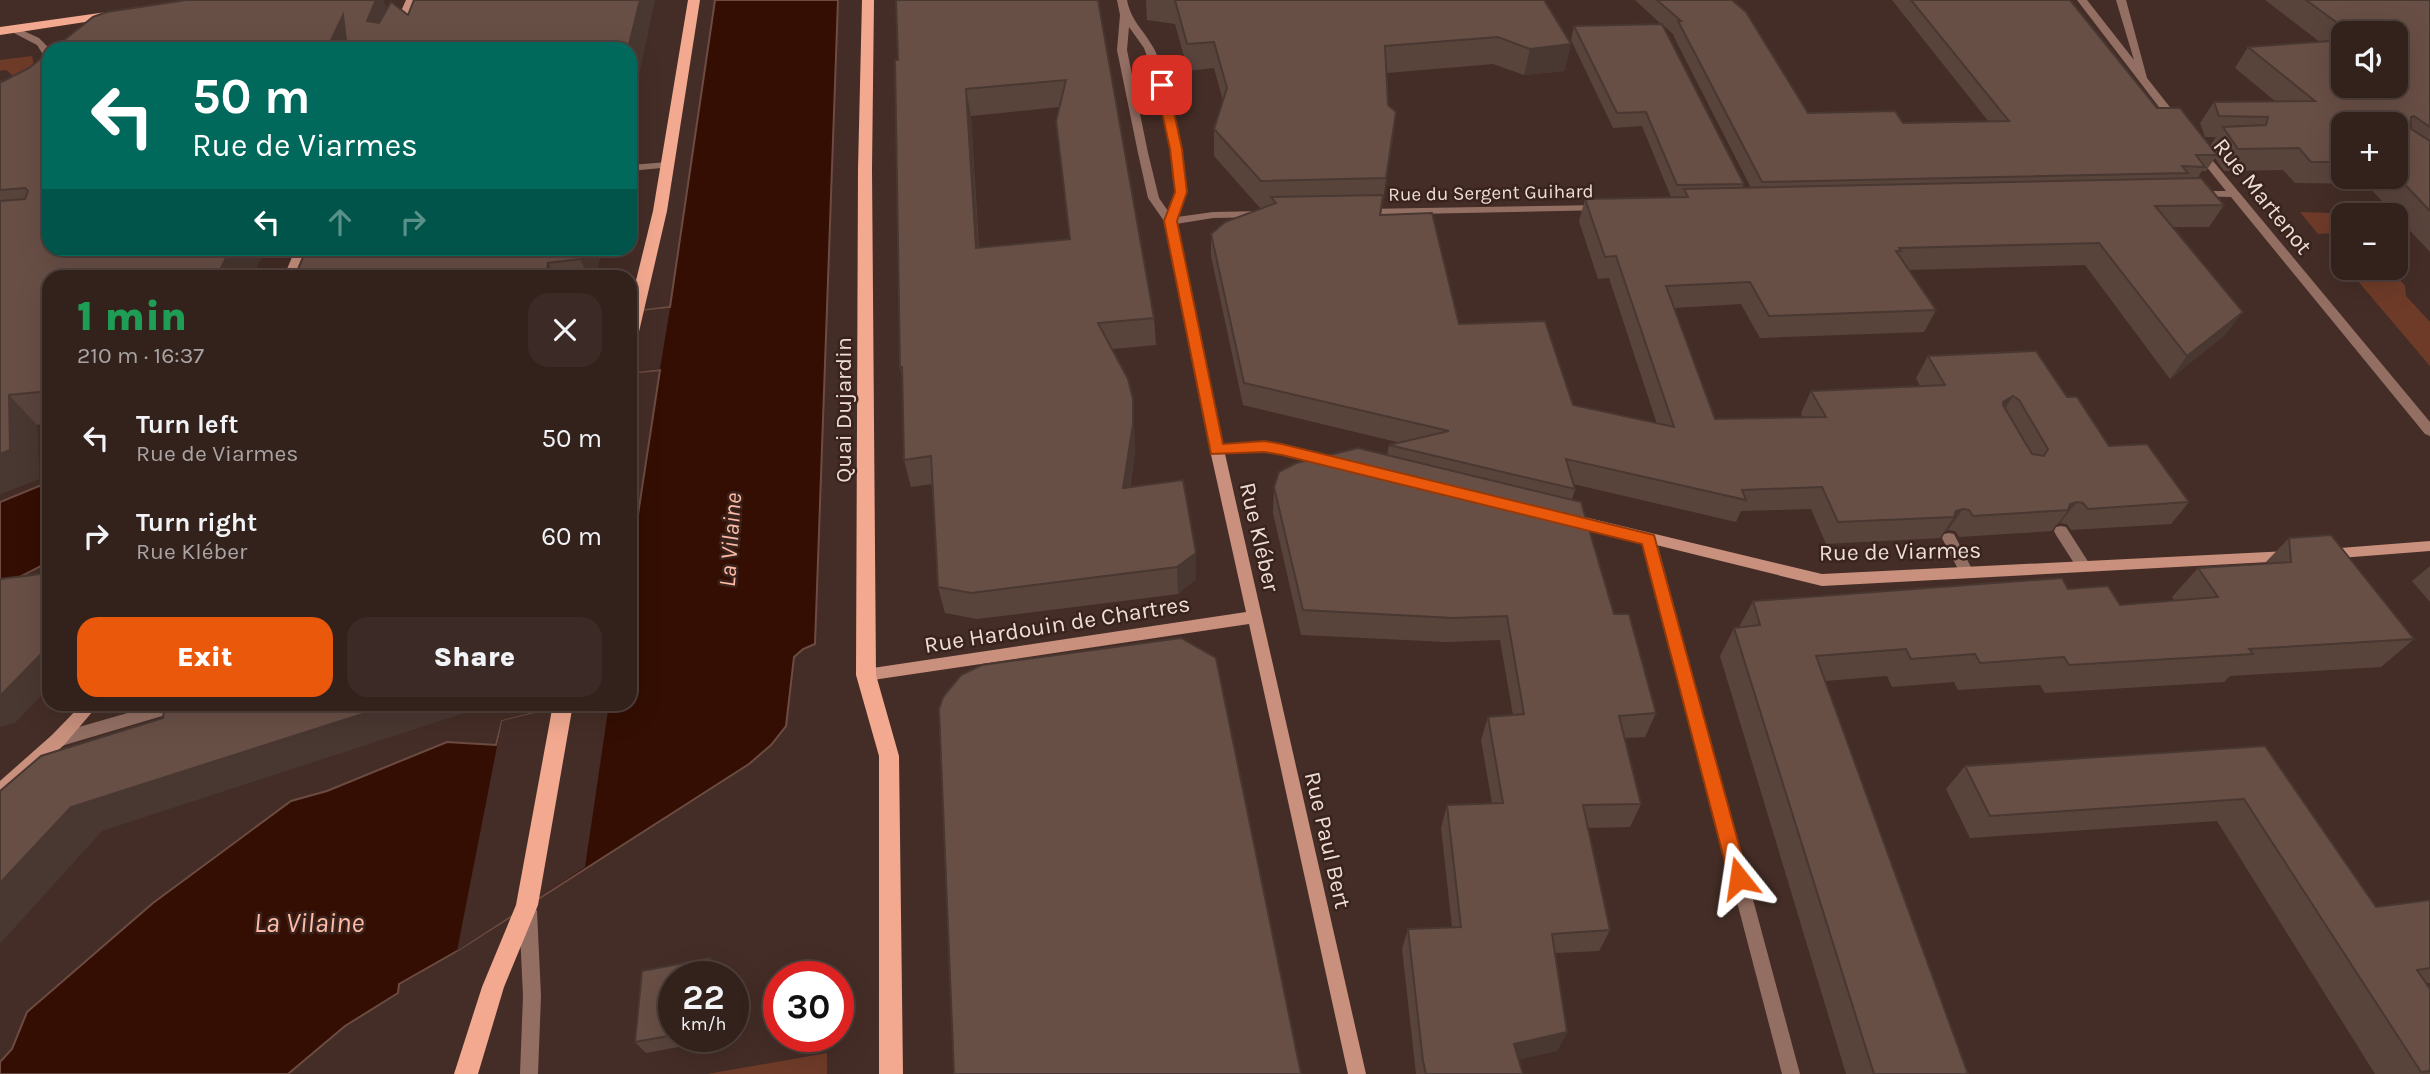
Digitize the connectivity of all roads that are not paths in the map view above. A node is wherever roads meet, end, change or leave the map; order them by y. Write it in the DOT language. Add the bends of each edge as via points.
graph roads {
  1 [pos="411,0"];
  2 [pos="694,0"];
  3 [pos="867,0"];
  4 [pos="1122,0"];
  5 [pos="2082,0"];
  6 [pos="2121,0"];
  7 [pos="1125,15"];
  8 [pos="129,16"];
  9 [pos="115,28"];
  10 [pos="15,30"];
  11 [pos="0,32"];
  12 [pos="392,42"];
  13 [pos="42,46"];
  14 [pos="2145,84"];
  15 [pos="2185,133"];
  16 [pos="2206,142"];
  17 [pos="668,165"];
  18 [pos="637,168"];
  19 [pos="2183,194"];
  20 [pos="2233,194"];
  21 [pos="1612,208"];
  22 [pos="1348,213"];
  23 [pos="1280,214"];
  24 [pos="1170,221"];
  25 [pos="637,301"];
  26 [pos="2430,431"];
  27 [pos="1217,450"];
  28 [pos="1348,465"];
  29 [pos="1558,516"];
  30 [pos="2060,531"];
  31 [pos="1949,538"];
  32 [pos="1649,539"];
  33 [pos="2430,546"];
  34 [pos="2084,567"];
  35 [pos="1967,573"];
  36 [pos="1254,617"];
  37 [pos="866,675"];
  38 [pos="85,711"];
  39 [pos="155,711"];
  40 [pos="562,711"];
  41 [pos="58,740"];
  42 [pos="4,785"];
  43 [pos="527,905"];
  44 [pos="466,1074"];
  45 [pos="529,1074"];
  46 [pos="891,1074"];
  47 [pos="1357,1074"];
  48 [pos="1791,1074"];
  1 -- 12 [label="street"];
  2 -- 17 [label="main road"];
  3 -- 37 [label="main road, Quai Dujardin"];
  4 -- 7 [label="street, Rue Kléber"];
  5 -- 14 [label="street, Rue Martenot"];
  6 -- 14 [label="street, Rue Martenot"];
  7 -- 24 [label="street, Rue Kléber" via="1122,50 1143,153 1154,198"];
  7 -- 24 [label="street, Rue Kléber" via="1149,48 1176,149 1181,192"];
  8 -- 9 [label="street"];
  8 -- 10 [label="main road"];
  10 -- 11 [label="main road"];
  10 -- 13 [label="street"];
  14 -- 15 [label="street, Rue Martenot"];
  16 -- 20 [label="street, Rue Martenot" via="2192,143"];
  17 -- 18 [label="street"];
  17 -- 25 [label="main road"];
  19 -- 20 [label="street"];
  20 -- 26 [label="street, Rue Martenot"];
  21 -- 22 [label="street, Rue du Sergent Guihard"];
  23 -- 24 [label="street"];
  24 -- 27 [label="street, Rue Kléber"];
  27 -- 28 [label="street" via="1264,446"];
  27 -- 36 [label="street, Rue Kléber"];
  29 -- 32 [label="street, Rue de Viarmes"];
  30 -- 34 [label="street"];
  31 -- 35 [label="street"];
  32 -- 35 [label="street, Rue de Viarmes" via="1822,580"];
  32 -- 48 [label="street"];
  33 -- 34 [label="street, Rue de Viarmes"];
  34 -- 35 [label="street, Rue de Viarmes"];
  36 -- 37 [label="street, Rue Hardouin de Chartres"];
  36 -- 47 [label="street, Rue Paul Bert"];
  37 -- 46 [label="main road, Quai Dujardin" via="889,756"];
  38 -- 41 [label="street"];
  39 -- 41 [label="street"];
  40 -- 43 [label="main road"];
  41 -- 42 [label="street"];
  43 -- 44 [label="main road" via="493,987"];
  43 -- 45 [label="street" via="532,996"];
}
